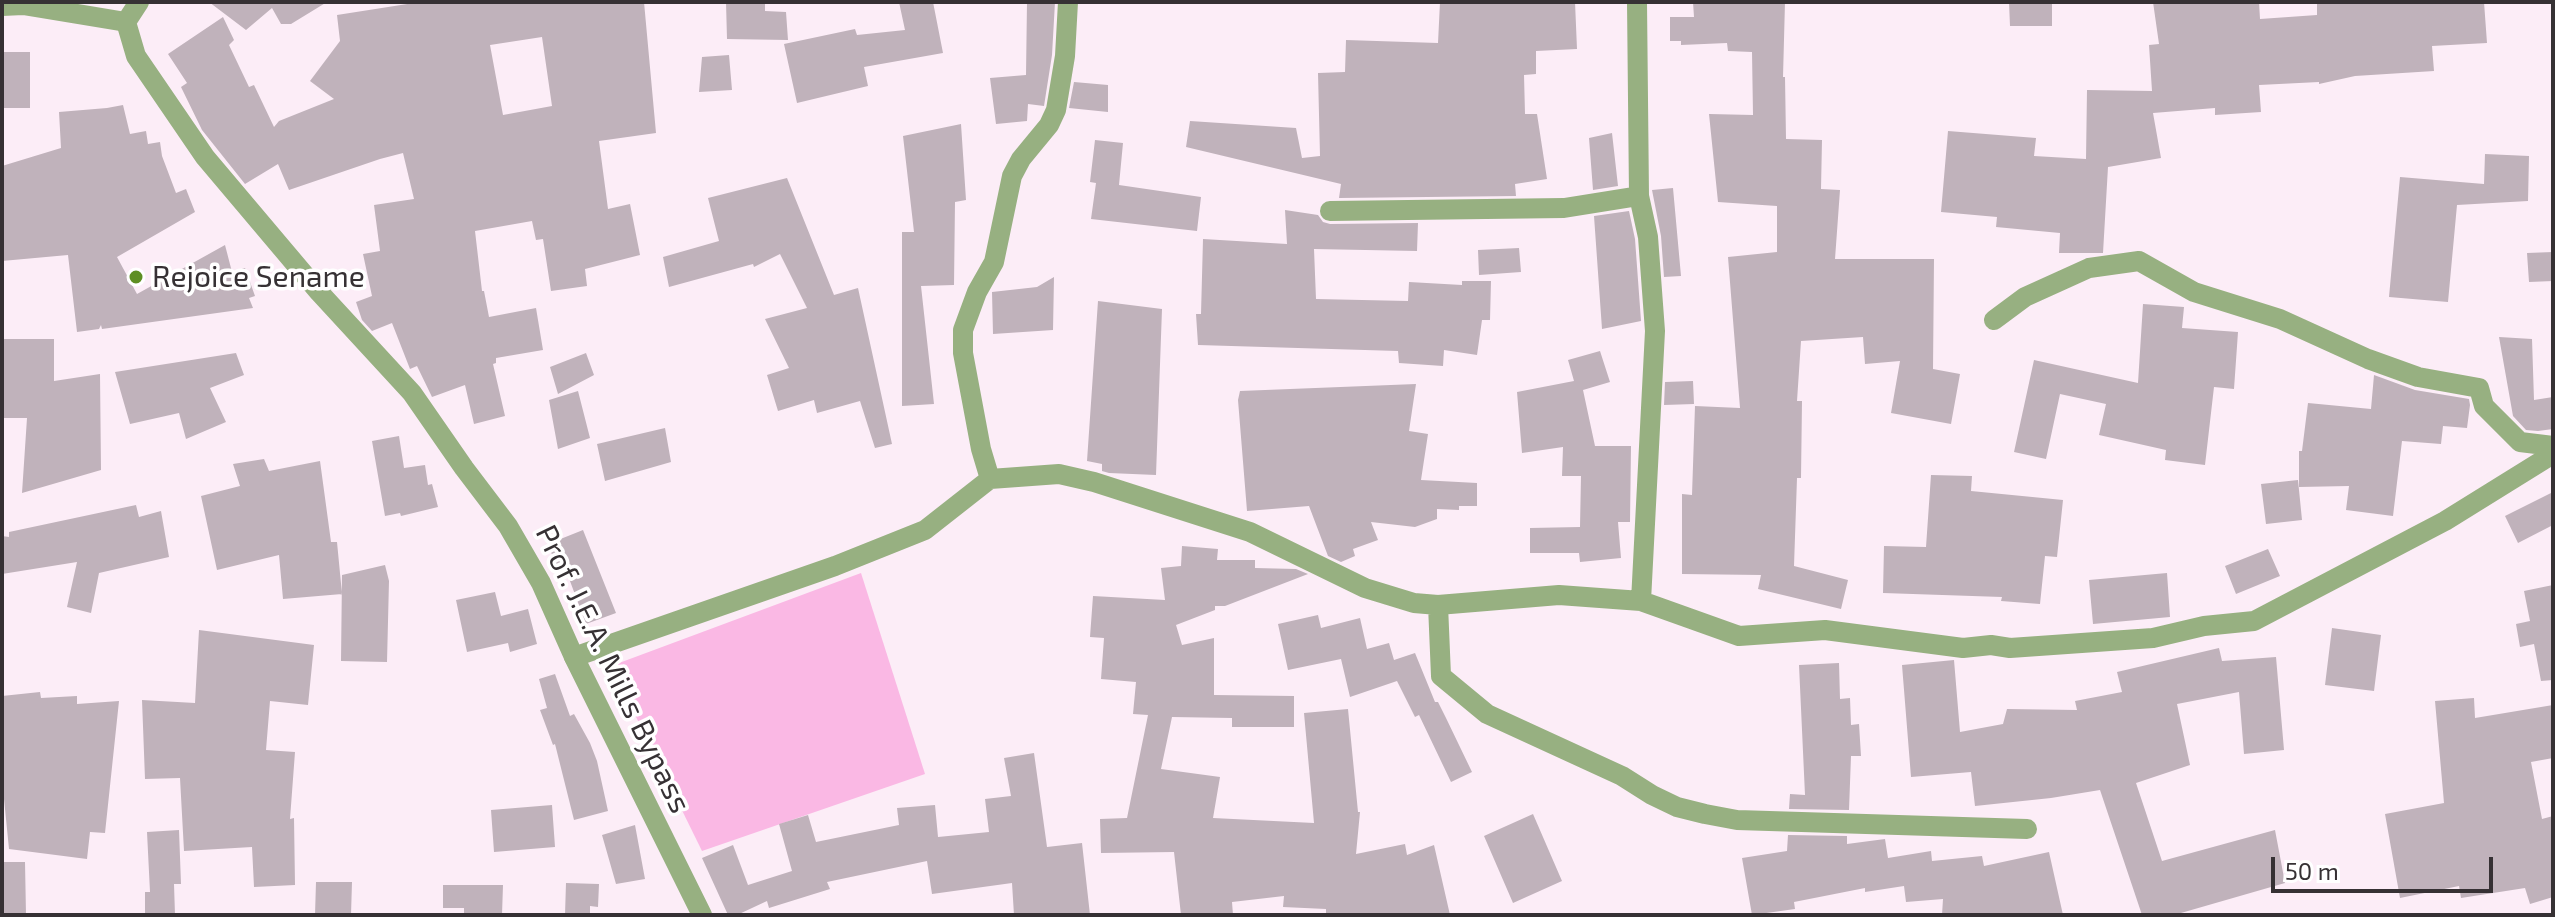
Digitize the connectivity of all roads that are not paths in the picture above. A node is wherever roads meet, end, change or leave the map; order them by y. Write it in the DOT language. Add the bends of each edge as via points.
graph roads {
  1 [pos="139,2"];
  2 [pos="1068,2"];
  3 [pos="1637,2"];
  4 [pos="2,6"];
  5 [pos="126,22"];
  6 [pos="1639,196"];
  7 [pos="1330,211"];
  8 [pos="1994,320"];
  9 [pos="2553,446"];
  10 [pos="2553,454"];
  11 [pos="990,479"];
  12 [pos="1641,601"];
  13 [pos="1438,605"];
  14 [pos="574,657"];
  15 [pos="2027,829"];
  16 [pos="702,915"];
  1 -- 5 [label="street"];
  2 -- 11 [label="street" via="1056,110 1012,176 994,262 963,330 963,353"];
  3 -- 6 [label="street"];
  4 -- 5 [label="street"];
  5 -- 14 [label="street, Prof. J.E.A. Mills Bypass" via="136,56 205,157 412,393 508,526"];
  6 -- 7 [label="street" via="1564,208"];
  6 -- 12 [label="street" via="1648,237 1655,331"];
  8 -- 9 [label="street" via="2025,297 2089,268 2139,261 2194,292 2280,319 2368,359 2418,377 2479,388 2484,406 2520,442"];
  10 -- 12 [label="street" via="2445,521 2254,621 2153,638 1963,648 1825,630 1739,636"];
  11 -- 13 [label="street" via="1059,474 1094,482 1250,532 1365,588"];
  11 -- 14 [label="street" via="925,530"];
  12 -- 13 [label="street" via="1559,595"];
  13 -- 15 [label="street" via="1441,676 1461,695 1487,714 1677,807 1737,820"];
  14 -- 16 [label="street, Prof. J.E.A. Mills Bypass"];
}
